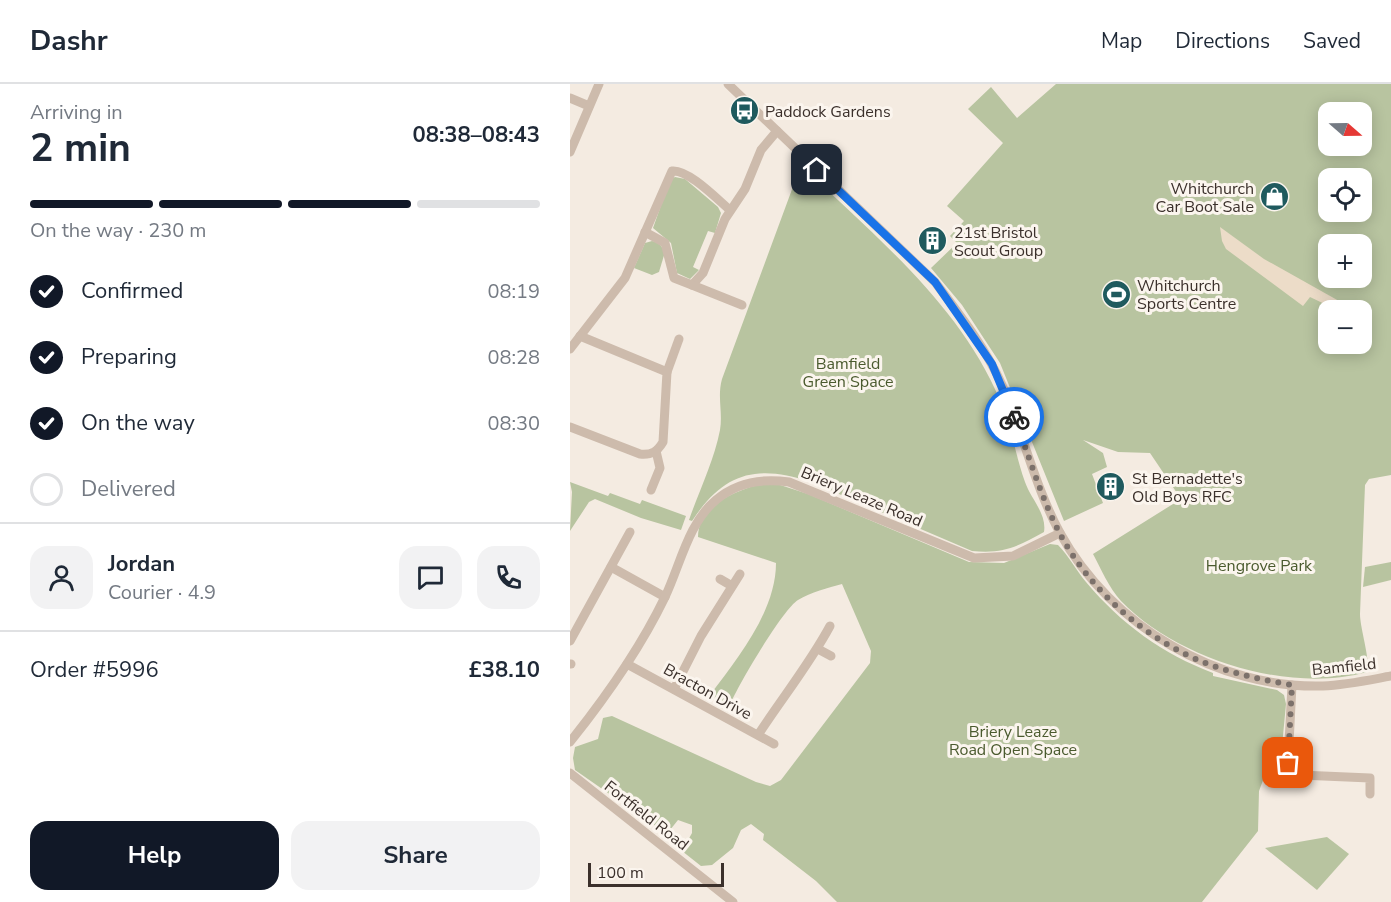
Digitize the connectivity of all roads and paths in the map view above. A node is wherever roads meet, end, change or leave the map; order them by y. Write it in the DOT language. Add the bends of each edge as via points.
graph roads {
  1 [pos="599,84"];
  2 [pos="728,84"];
  3 [pos="570,98"];
  4 [pos="589,106"];
  5 [pos="777,131"];
  6 [pos="570,152"];
  7 [pos="730,210"];
  8 [pos="645,232"];
  9 [pos="692,285"];
  10 [pos="742,305"];
  11 [pos="580,336"];
  12 [pos="680,339"];
  13 [pos="570,349"];
  14 [pos="667,372"];
  15 [pos="570,428"];
  16 [pos="656,451"];
  17 [pos="651,490"];
  18 [pos="630,532"];
  19 [pos="1060,533"];
  20 [pos="611,567"];
  21 [pos="740,574"];
  22 [pos="720,579"];
  23 [pos="732,586"];
  24 [pos="665,597"];
  25 [pos="830,626"];
  26 [pos="570,641"];
  27 [pos="818,649"];
  28 [pos="831,657"];
  29 [pos="627,664"];
  30 [pos="1391,676"];
  31 [pos="1292,685"];
  32 [pos="674,689"];
  33 [pos="758,735"];
  34 [pos="570,742"];
  35 [pos="774,744"];
  36 [pos="570,773"];
  37 [pos="1370,794"];
  38 [pos="733,902"];
  1 -- 4 [label="street"];
  2 -- 5 [label="street, Bamfield"];
  3 -- 4 [label="street"];
  4 -- 6 [label="street"];
  5 -- 7 [label="street" via="761,150 745,189"];
  5 -- 19 [label="street, Bamfield" via="935,282 958,314 1002,385"];
  7 -- 8 [label="street" via="690,177 672,171"];
  7 -- 9 [label="street" via="703,273"];
  8 -- 9 [label="street" via="665,243 674,278"];
  8 -- 11 [label="street" via="621,284"];
  9 -- 10 [label="street"];
  11 -- 13 [label="street"];
  11 -- 14 [label="street"];
  12 -- 14 [label="street"];
  14 -- 16 [label="street" via="663,442"];
  15 -- 16 [label="street" via="640,454"];
  16 -- 17 [label="street" via="660,468"];
  18 -- 20 [label="street"];
  19 -- 24 [label="street, Briery Leaze Road" via="1013,556 974,558 809,489 789,482 759,480 730,490 703,513"];
  19 -- 31 [label="street, Bamfield" via="1113,603 1163,641 1227,671"];
  20 -- 24 [label="street"];
  20 -- 26 [label="street"];
  21 -- 23 [label="street"];
  22 -- 23 [label="street"];
  23 -- 32 [label="street"];
  24 -- 29 [label="street, Briery Leaze Road"];
  25 -- 27 [label="street"];
  27 -- 28 [label="street"];
  27 -- 33 [label="street"];
  29 -- 32 [label="street, Bracton Drive"];
  29 -- 34 [label="street, Briery Leaze Road"];
  30 -- 31 [label="street, Bamfield" via="1349,684"];
  31 -- 37 [label="street" via="1288,763 1291,770 1300,775 1370,778"];
  32 -- 33 [label="street, Bracton Drive"];
  33 -- 35 [label="street, Bracton Drive"];
  36 -- 38 [label="street, Fortfield Road"];
}
